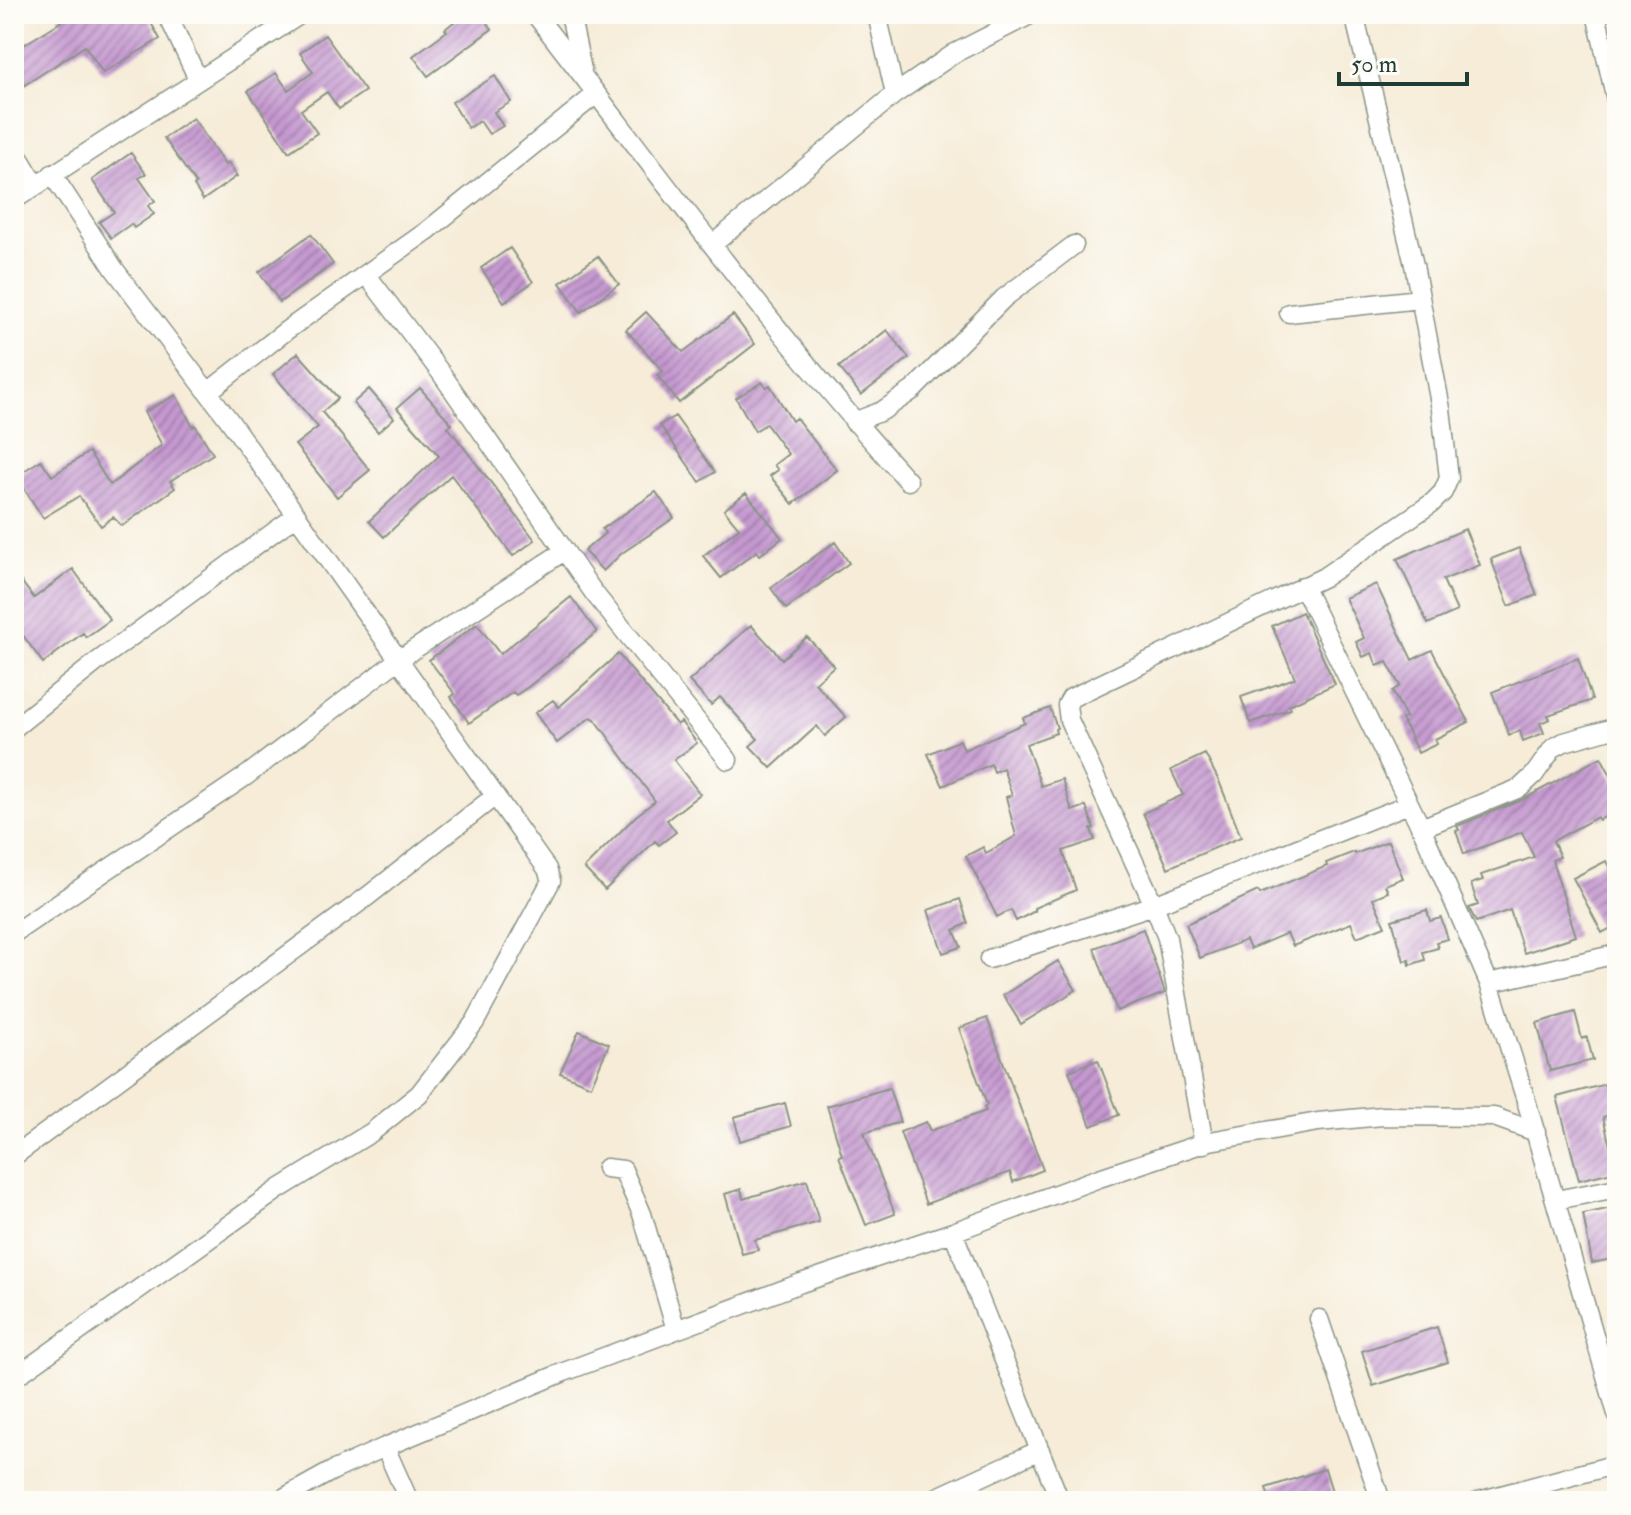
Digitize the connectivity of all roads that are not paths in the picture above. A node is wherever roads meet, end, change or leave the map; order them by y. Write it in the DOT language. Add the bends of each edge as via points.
graph roads {
  1 [pos="167,14"];
  2 [pos="301,14"];
  3 [pos="535,14"];
  4 [pos="570,14"];
  5 [pos="877,14"];
  6 [pos="1032,14"];
  7 [pos="1354,14"];
  8 [pos="1596,14"];
  9 [pos="1611,49"];
  10 [pos="584,78"];
  11 [pos="198,79"];
  12 [pos="895,94"];
  13 [pos="595,95"];
  14 [pos="1617,104"];
  15 [pos="14,149"];
  16 [pos="52,174"];
  17 [pos="35,184"];
  18 [pos="14,200"];
  19 [pos="713,244"];
  20 [pos="1074,245"];
  21 [pos="366,274"];
  22 [pos="1420,299"];
  23 [pos="1289,313"];
  24 [pos="208,392"];
  25 [pos="854,422"];
  26 [pos="908,481"];
  27 [pos="297,515"];
  28 [pos="564,551"];
  29 [pos="1303,586"];
  30 [pos="398,660"];
  31 [pos="1617,727"];
  32 [pos="14,728"];
  33 [pos="728,760"];
  34 [pos="495,796"];
  35 [pos="1409,804"];
  36 [pos="1421,828"];
  37 [pos="1154,905"];
  38 [pos="14,933"];
  39 [pos="1617,954"];
  40 [pos="989,959"];
  41 [pos="1489,983"];
  42 [pos="1526,1100"];
  43 [pos="1494,1117"];
  44 [pos="1536,1132"];
  45 [pos="1204,1144"];
  46 [pos="14,1156"];
  47 [pos="606,1168"];
  48 [pos="1617,1188"];
  49 [pos="1556,1200"];
  50 [pos="953,1232"];
  51 [pos="1319,1319"];
  52 [pos="676,1330"];
  53 [pos="1612,1375"];
  54 [pos="14,1378"];
  55 [pos="1617,1414"];
  56 [pos="385,1447"];
  57 [pos="1040,1450"];
  58 [pos="1617,1464"];
  59 [pos="278,1501"];
  60 [pos="409,1501"];
  61 [pos="929,1501"];
  62 [pos="1060,1501"];
  63 [pos="1381,1501"];
  64 [pos="1479,1501"];
  1 -- 11 [label="street"];
  2 -- 11 [label="street"];
  3 -- 10 [label="street"];
  4 -- 10 [label="street"];
  5 -- 12 [label="street"];
  6 -- 12 [label="street" via="955,53"];
  7 -- 22 [label="street"];
  8 -- 9 [label="street"];
  9 -- 14 [label="street"];
  10 -- 13 [label="street"];
  11 -- 16 [label="street"];
  12 -- 19 [label="street"];
  13 -- 19 [label="street"];
  13 -- 21 [label="street"];
  15 -- 17 [label="street"];
  16 -- 17 [label="street"];
  16 -- 24 [label="street" via="115,270"];
  17 -- 18 [label="street"];
  19 -- 25 [label="street"];
  20 -- 25 [label="street" via="1004,298 913,390"];
  21 -- 24 [label="street"];
  21 -- 28 [label="street"];
  22 -- 23 [label="street"];
  22 -- 29 [label="street" via="1449,478 1432,503"];
  24 -- 27 [label="street"];
  25 -- 26 [label="street"];
  27 -- 30 [label="street"];
  27 -- 32 [label="street"];
  28 -- 30 [label="street"];
  28 -- 33 [label="street"];
  29 -- 35 [label="street"];
  29 -- 37 [label="street" via="1071,698 1067,705 1069,720"];
  30 -- 34 [label="street"];
  30 -- 38 [label="street" via="246,776"];
  31 -- 36 [label="street" via="1564,742 1520,788"];
  34 -- 46 [label="street"];
  34 -- 54 [label="street" via="551,881 475,1022 419,1094 372,1132 279,1189"];
  35 -- 36 [label="street"];
  35 -- 37 [label="street"];
  36 -- 41 [label="street"];
  37 -- 40 [label="street"];
  37 -- 45 [label="street" via="1167,938"];
  39 -- 41 [label="street"];
  41 -- 42 [label="street"];
  42 -- 43 [label="street"];
  42 -- 44 [label="street"];
  43 -- 44 [label="street"];
  43 -- 45 [label="street" via="1383,1116 1318,1122"];
  44 -- 49 [label="street"];
  45 -- 50 [label="street"];
  47 -- 52 [label="street" via="623,1170 642,1214"];
  48 -- 49 [label="street"];
  49 -- 53 [label="street"];
  50 -- 52 [label="street"];
  50 -- 57 [label="street"];
  51 -- 63 [label="street"];
  52 -- 56 [label="street"];
  53 -- 55 [label="street"];
  56 -- 59 [label="street"];
  56 -- 60 [label="street"];
  57 -- 61 [label="street"];
  57 -- 62 [label="street"];
  58 -- 64 [label="street"];
}
